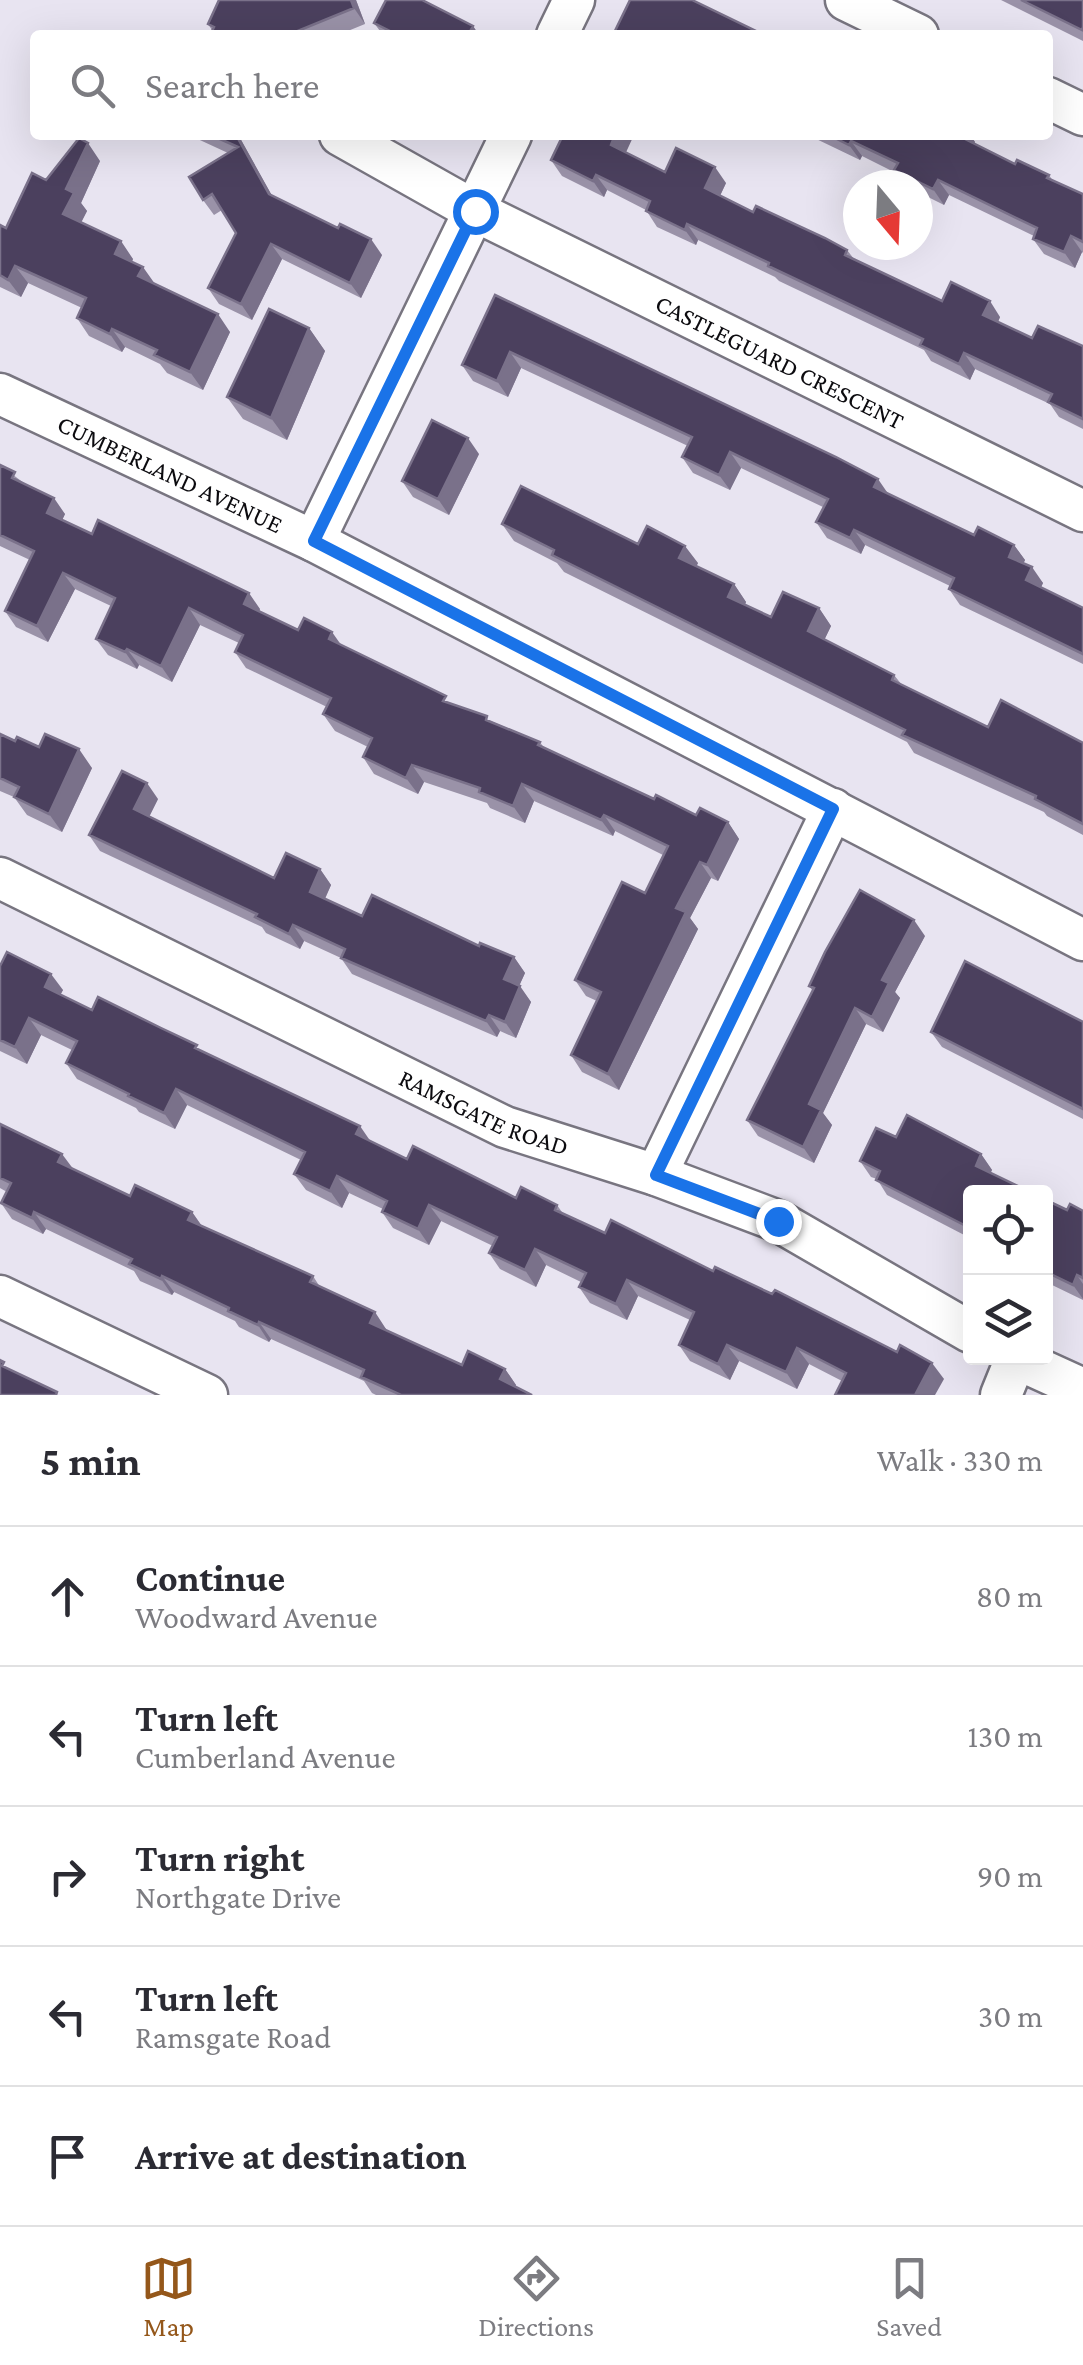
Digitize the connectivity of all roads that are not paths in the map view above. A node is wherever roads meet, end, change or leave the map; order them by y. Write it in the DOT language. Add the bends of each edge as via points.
graph roads {
  1 [pos="574,0"];
  2 [pos="846,0"];
  3 [pos="559,30"];
  4 [pos="908,30"];
  5 [pos="1053,101"];
  6 [pos="1083,116"];
  7 [pos="349,140"];
  8 [pos="508,140"];
  9 [pos="475,211"];
  10 [pos="0,394"];
  11 [pos="1083,511"];
  12 [pos="314,541"];
  13 [pos="833,809"];
  14 [pos="0,878"];
  15 [pos="1083,940"];
  16 [pos="656,1175"];
  17 [pos="0,1296"];
  18 [pos="963,1328"];
  19 [pos="1012,1365"];
  20 [pos="1030,1365"];
  21 [pos="1083,1390"];
  22 [pos="206,1395"];
  23 [pos="1000,1395"];
  1 -- 3 [label="street"];
  2 -- 4 [label="street"];
  5 -- 6 [label="street"];
  7 -- 9 [label="street, CASTLEGUARD CRESCENT"];
  8 -- 9 [label="street"];
  9 -- 11 [label="street, CASTLEGUARD CRESCENT"];
  9 -- 12 [label="street"];
  10 -- 12 [label="street, CUMBERLAND AVENUE"];
  12 -- 13 [label="street, CUMBERLAND AVENUE"];
  13 -- 15 [label="street, CUMBERLAND AVENUE"];
  13 -- 16 [label="street"];
  14 -- 16 [label="street, RAMSGATE ROAD" via="505,1127"];
  16 -- 18 [label="street, RAMSGATE ROAD" via="778,1221"];
  17 -- 22 [label="street"];
  19 -- 23 [label="street"];
  20 -- 21 [label="street"];
}
